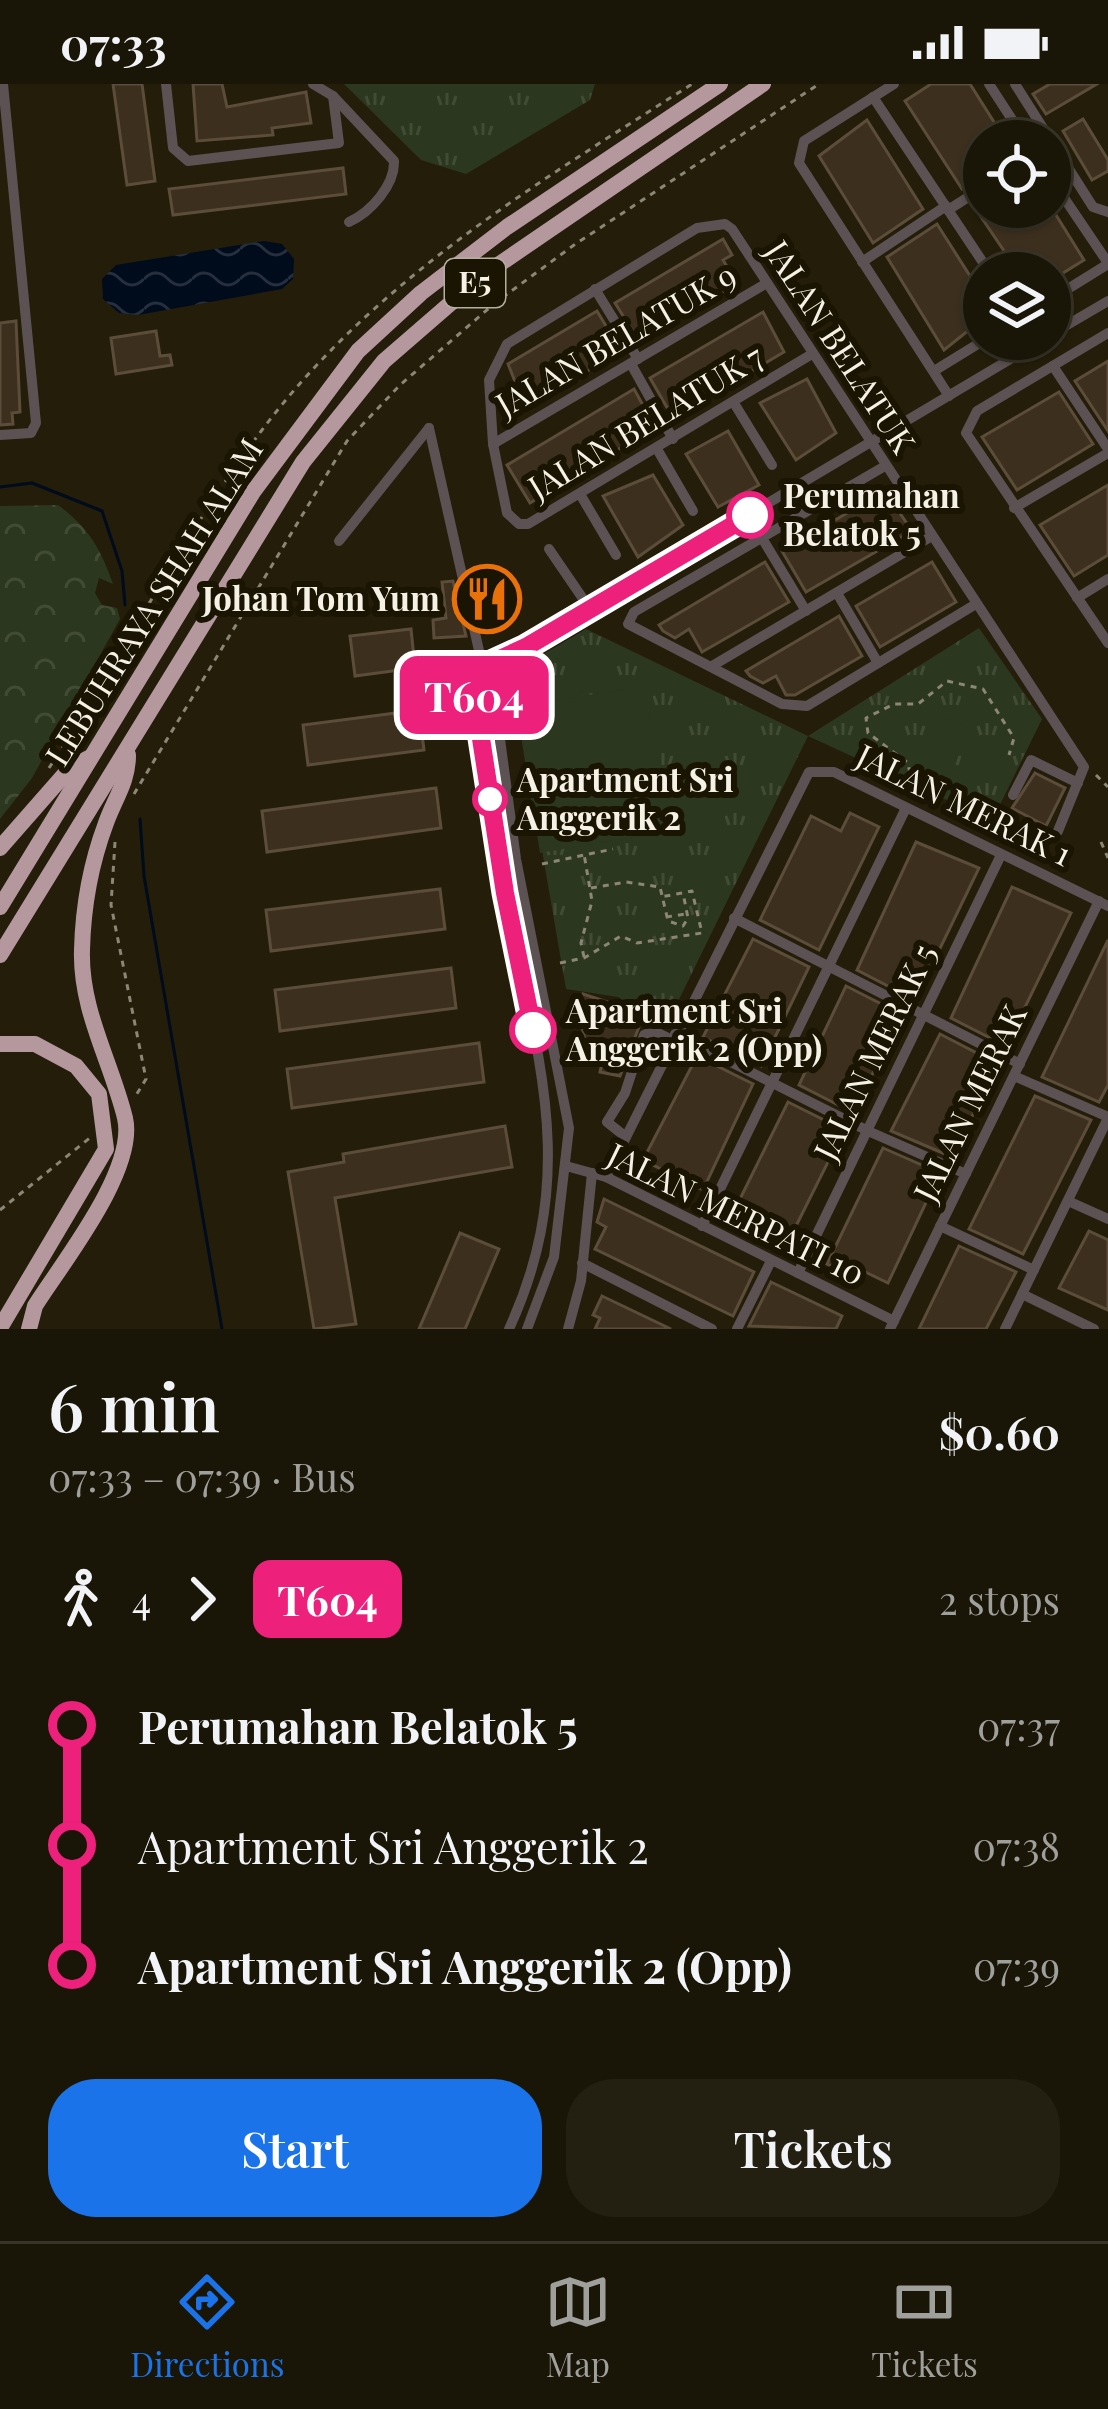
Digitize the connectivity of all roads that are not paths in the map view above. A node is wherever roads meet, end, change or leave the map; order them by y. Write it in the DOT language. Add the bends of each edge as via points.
graph roads {
  1 [pos="3,84"];
  2 [pos="166,84"];
  3 [pos="313,84"];
  4 [pos="720,84"];
  5 [pos="763,84"];
  6 [pos="894,84"];
  7 [pos="989,84"];
  8 [pos="1015,84"];
  9 [pos="333,96"];
  10 [pos="873,97"];
  11 [pos="1012,120"];
  12 [pos="963,199"];
  13 [pos="947,208"];
  14 [pos="1071,208"];
  15 [pos="1108,212"];
  16 [pos="349,222"];
  17 [pos="976,252"];
  18 [pos="862,262"];
  19 [pos="1108,264"];
  20 [pos="767,283"];
  21 [pos="1071,287"];
  22 [pos="595,289"];
  23 [pos="1108,301"];
  24 [pos="1071,323"];
  25 [pos="1108,332"];
  26 [pos="963,353"];
  27 [pos="812,354"];
  28 [pos="1009,360"];
  29 [pos="634,362"];
  30 [pos="1052,366"];
  31 [pos="934,371"];
  32 [pos="949,396"];
  33 [pos="734,403"];
  34 [pos="0,435"];
  35 [pos="674,440"];
  36 [pos="493,444"];
  37 [pos="870,445"];
  38 [pos="657,449"];
  39 [pos="1107,454"];
  40 [pos="772,465"];
  41 [pos="885,466"];
  42 [pos="580,494"];
  43 [pos="1015,508"];
  44 [pos="693,511"];
  45 [pos="932,536"];
  46 [pos="762,538"];
  47 [pos="339,541"];
  48 [pos="549,549"];
  49 [pos="616,556"];
  50 [pos="1108,579"];
  51 [pos="837,593"];
  52 [pos="1077,598"];
  53 [pos="976,604"];
  54 [pos="590,609"];
  55 [pos="806,611"];
  56 [pos="1108,643"];
  57 [pos="526,647"];
  58 [pos="878,663"];
  59 [pos="482,664"];
  60 [pos="712,666"];
  61 [pos="128,754"];
  62 [pos="92,757"];
  63 [pos="1078,783"];
  64 [pos="1013,795"];
  65 [pos="906,808"];
  66 [pos="1058,831"];
  67 [pos="0,848"];
  68 [pos="1000,855"];
  69 [pos="1104,903"];
  70 [pos="0,907"];
  71 [pos="734,918"];
  72 [pos="0,956"];
  73 [pos="829,966"];
  74 [pos="924,1015"];
  75 [pos="674,1037"];
  76 [pos="0,1044"];
  77 [pos="1017,1070"];
  78 [pos="774,1080"];
  79 [pos="1108,1118"];
  80 [pos="868,1131"];
  81 [pos="626,1137"];
  82 [pos="550,1165"];
  83 [pos="568,1166"];
  84 [pos="592,1173"];
  85 [pos="966,1174"];
  86 [pos="606,1178"];
  87 [pos="1068,1201"];
  88 [pos="1108,1220"];
  89 [pos="702,1226"];
  90 [pos="940,1226"];
  91 [pos="771,1261"];
  92 [pos="582,1262"];
  93 [pos="1034,1270"];
  94 [pos="798,1273"];
  95 [pos="1022,1294"];
  96 [pos="892,1325"];
  97 [pos="0,1328"];
  98 [pos="29,1329"];
  99 [pos="509,1329"];
  100 [pos="526,1329"];
  101 [pos="568,1329"];
  102 [pos="712,1329"];
  103 [pos="737,1329"];
  104 [pos="1005,1329"];
  105 [pos="1094,1329"];
  1 -- 34 [label="street" via="36,423 32,433"];
  2 -- 9 [label="street" via="173,148 188,161 339,143"];
  3 -- 9 [label="street"];
  4 -- 62 [label="highway, LEBUHRAYA SHAH ALAM / E5" via="507,227 358,351 254,492"];
  5 -- 61 [label="highway, LEBUHRAYA SHAH ALAM / E5" via="482,277 384,361 303,462"];
  6 -- 10 [label="street"];
  7 -- 11 [label="street"];
  8 -- 15 [label="street" via="1093,207"];
  9 -- 16 [label="street" via="388,151 395,170 369,210"];
  10 -- 13 [label="street"];
  10 -- 18 [label="street" via="811,136 798,155"];
  12 -- 13 [label="street"];
  13 -- 17 [label="street"];
  13 -- 18 [label="street"];
  14 -- 19 [label="street"];
  18 -- 31 [label="street"];
  19 -- 21 [label="street"];
  20 -- 22 [label="street, JALAN BELATUK" via="732,229 716,223"];
  20 -- 27 [label="street, JALAN BELATUK"];
  20 -- 29 [label="street, JALAN BELATUK 9"];
  22 -- 29 [label="street"];
  22 -- 36 [label="street" via="507,344 489,380"];
  23 -- 24 [label="street"];
  25 -- 30 [label="street"];
  26 -- 31 [label="street"];
  27 -- 33 [label="street, JALAN BELATUK 7"];
  27 -- 37 [label="street, JALAN BELATUK"];
  28 -- 32 [label="street"];
  29 -- 35 [label="street"];
  29 -- 36 [label="street, JALAN BELATUK 9"];
  30 -- 39 [label="street"];
  30 -- 43 [label="street" via="966,424"];
  31 -- 32 [label="street"];
  32 -- 37 [label="street"];
  33 -- 35 [label="street, JALAN BELATUK 7"];
  33 -- 40 [label="street"];
  35 -- 38 [label="street, JALAN BELATUK 7"];
  36 -- 42 [label="street, JALAN BELATUK 7" via="507,513 519,524"];
  37 -- 41 [label="street, JALAN BELATUK"];
  37 -- 54 [label="street"];
  38 -- 42 [label="street, JALAN BELATUK 7"];
  38 -- 44 [label="street"];
  39 -- 43 [label="street"];
  41 -- 45 [label="street, JALAN BELATUK"];
  41 -- 46 [label="street"];
  42 -- 49 [label="street"];
  43 -- 52 [label="street"];
  45 -- 51 [label="street"];
  45 -- 53 [label="street, JALAN BELATUK"];
  46 -- 55 [label="street"];
  46 -- 60 [label="street" via="634,612 628,624"];
  47 -- 59 [label="street" via="429,428"];
  48 -- 54 [label="street"];
  50 -- 52 [label="street"];
  51 -- 55 [label="street"];
  51 -- 58 [label="street"];
  52 -- 56 [label="street"];
  53 -- 58 [label="street"];
  53 -- 63 [label="street, JALAN BELATUK" via="1084,767"];
  54 -- 57 [label="street"];
  55 -- 60 [label="street"];
  57 -- 59 [label="street"];
  57 -- 83 [label="street" via="505,667 496,709 516,859 569,1127"];
  58 -- 60 [label="street" via="807,706 782,704"];
  59 -- 82 [label="street" via="473,687 545,1088"];
  61 -- 72 [label="highway, LEBUHRAYA SHAH ALAM / E5"];
  61 -- 98 [label="highway" via="128,778 88,884 81,952 91,1023 126,1123 121,1159"];
  62 -- 67 [label="highway" via="71,767"];
  62 -- 70 [label="highway, LEBUHRAYA SHAH ALAM / E5"];
  63 -- 64 [label="street" via="1031,760"];
  63 -- 66 [label="street"];
  65 -- 68 [label="street, JALAN MERAK 1"];
  65 -- 71 [label="street, JALAN MERAK 1" via="825,769 809,772"];
  65 -- 73 [label="street"];
  68 -- 69 [label="street, JALAN MERAK 1"];
  68 -- 74 [label="street, JALAN MERAK 5"];
  69 -- 77 [label="street, JALAN MERAK"];
  71 -- 73 [label="street"];
  71 -- 75 [label="street"];
  73 -- 74 [label="street"];
  73 -- 78 [label="street"];
  74 -- 77 [label="street"];
  74 -- 80 [label="street, JALAN MERAK 5"];
  75 -- 78 [label="street"];
  75 -- 81 [label="street"];
  75 -- 81 [label="street" via="644,1035 607,1122"];
  76 -- 97 [label="highway" via="35,1044 76,1066 99,1094 106,1149"];
  77 -- 79 [label="street"];
  77 -- 85 [label="street, JALAN MERAK"];
  78 -- 80 [label="street"];
  78 -- 89 [label="street"];
  79 -- 87 [label="street"];
  80 -- 85 [label="street"];
  80 -- 94 [label="street, JALAN MERAK 5"];
  81 -- 86 [label="street"];
  82 -- 83 [label="street, JALAN MERPATI 10"];
  82 -- 99 [label="street" via="539,1258"];
  83 -- 84 [label="street, JALAN MERPATI 10"];
  83 -- 100 [label="street" via="554,1257"];
  84 -- 86 [label="street, JALAN MERPATI 10"];
  84 -- 92 [label="street"];
  85 -- 90 [label="street, JALAN MERAK"];
  86 -- 89 [label="street, JALAN MERPATI 10"];
  87 -- 88 [label="street"];
  87 -- 93 [label="street"];
  89 -- 91 [label="street, JALAN MERPATI 10"];
  90 -- 93 [label="street"];
  90 -- 96 [label="street, JALAN MERAK"];
  91 -- 94 [label="street, JALAN MERPATI 10"];
  91 -- 103 [label="street"];
  92 -- 101 [label="street"];
  92 -- 102 [label="street"];
  93 -- 95 [label="street"];
  94 -- 96 [label="street, JALAN MERPATI 10"];
  95 -- 104 [label="street"];
  95 -- 105 [label="street"];
}
